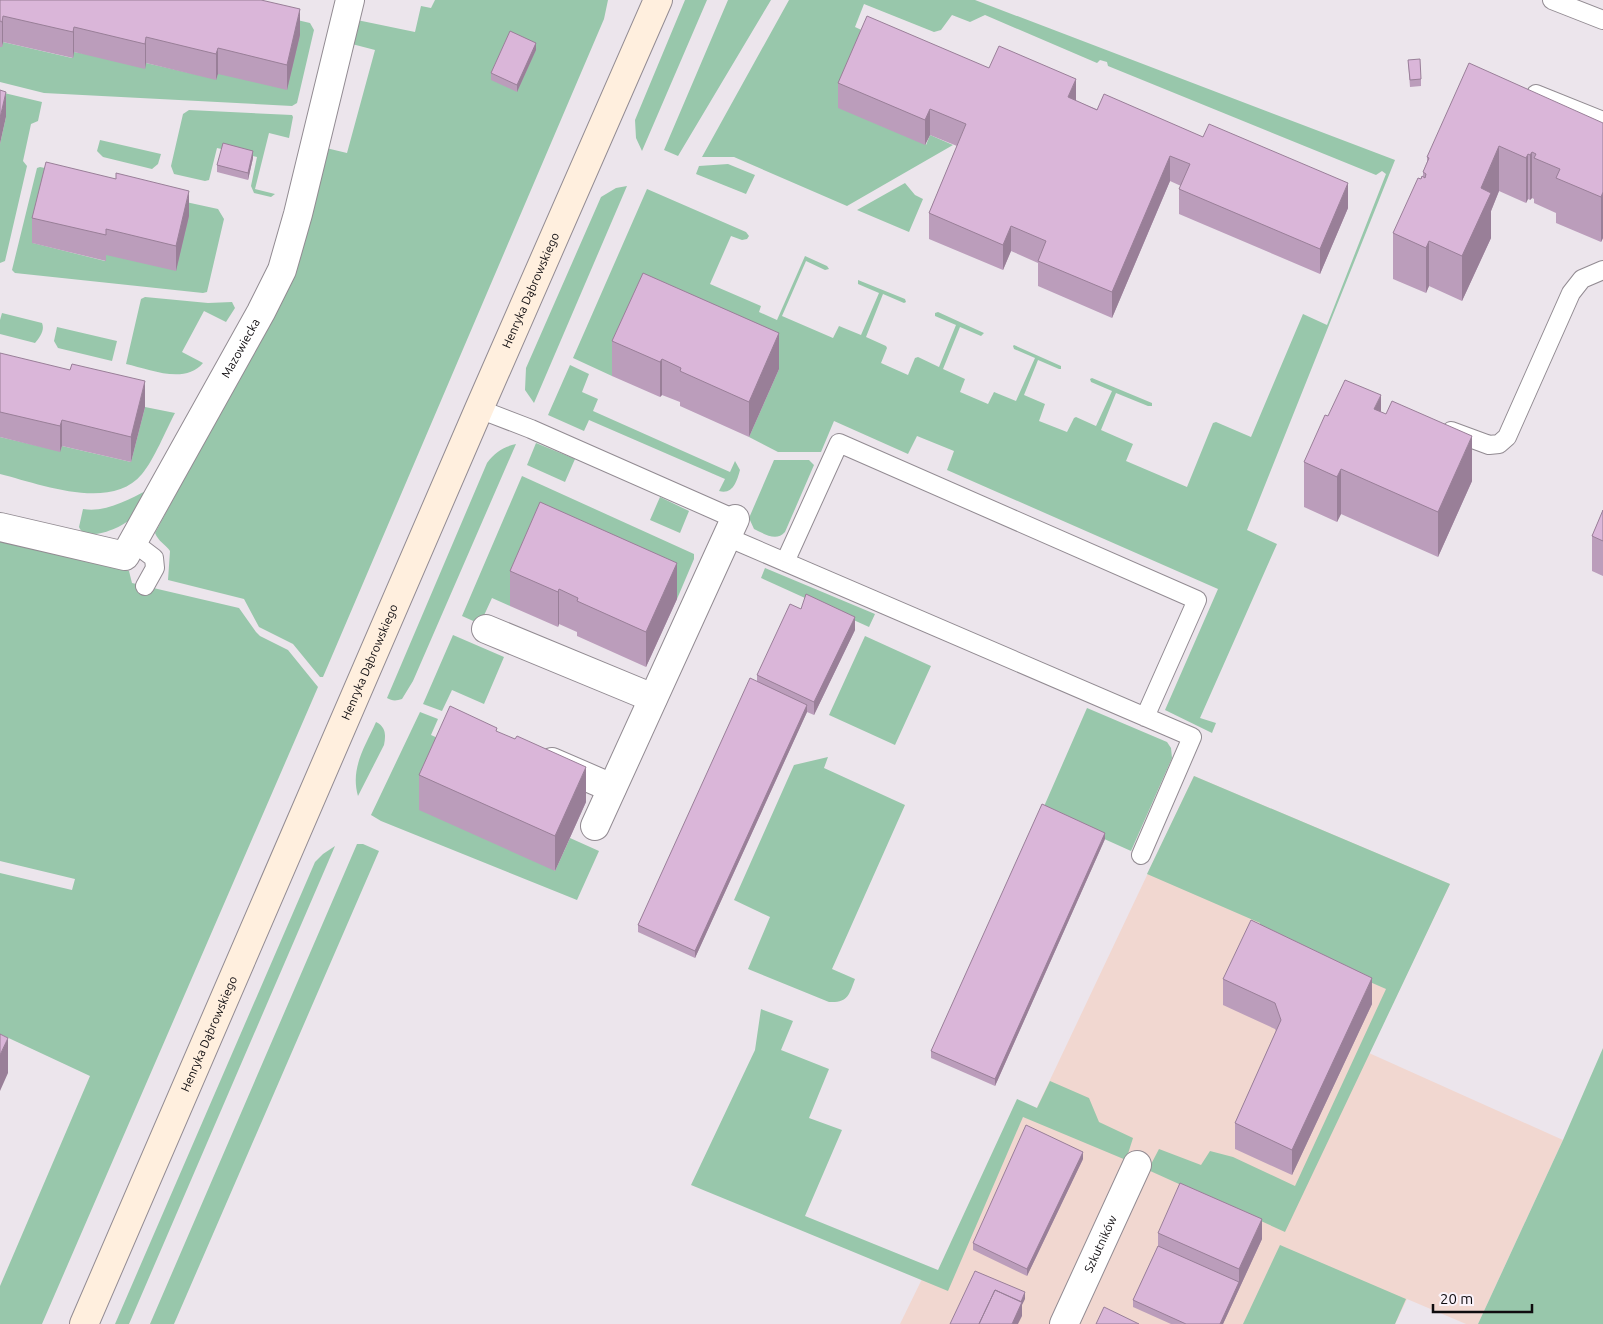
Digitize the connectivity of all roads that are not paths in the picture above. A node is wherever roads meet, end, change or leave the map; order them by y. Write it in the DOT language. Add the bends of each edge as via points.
graph roads {
  1 [pos="350,0"];
  2 [pos="658,0"];
  3 [pos="1552,0"];
  4 [pos="1603,20"];
  5 [pos="1524,89"];
  6 [pos="1603,121"];
  7 [pos="1603,270"];
  8 [pos="479,409"];
  9 [pos="1440,426"];
  10 [pos="0,527"];
  11 [pos="731,528"];
  12 [pos="133,542"];
  13 [pos="785,562"];
  14 [pos="145,586"];
  15 [pos="486,629"];
  16 [pos="653,698"];
  17 [pos="1145,717"];
  18 [pos="531,753"];
  19 [pos="612,788"];
  20 [pos="596,826"];
  21 [pos="1141,856"];
  22 [pos="1137,1165"];
  23 [pos="84,1324"];
  24 [pos="1064,1324"];
  1 -- 12 [label="street, Mazowiecka" via="282,270"];
  2 -- 8 [label="street, Henryka Dąbrowskiego"];
  3 -- 4 [label="lane"];
  5 -- 6 [label="lane"];
  7 -- 9 [label="lane" via="1582,279 1571,293 1507,437 1499,444 1489,445"];
  8 -- 11 [label="lane" via="531,430"];
  8 -- 23 [label="street, Henryka Dąbrowskiego"];
  10 -- 12 [label="street, Mazowiecka" via="125,556"];
  11 -- 13 [label="lane"];
  11 -- 16 [label="street"];
  12 -- 14 [label="lane" via="154,558 155,568"];
  13 -- 17 [label="lane"];
  13 -- 17 [label="lane" via="839,443 1197,600"];
  15 -- 16 [label="street"];
  16 -- 19 [label="street"];
  17 -- 21 [label="lane" via="1192,737"];
  18 -- 19 [label="street"];
  19 -- 20 [label="street"];
  22 -- 24 [label="street, Szkutników"];
}
